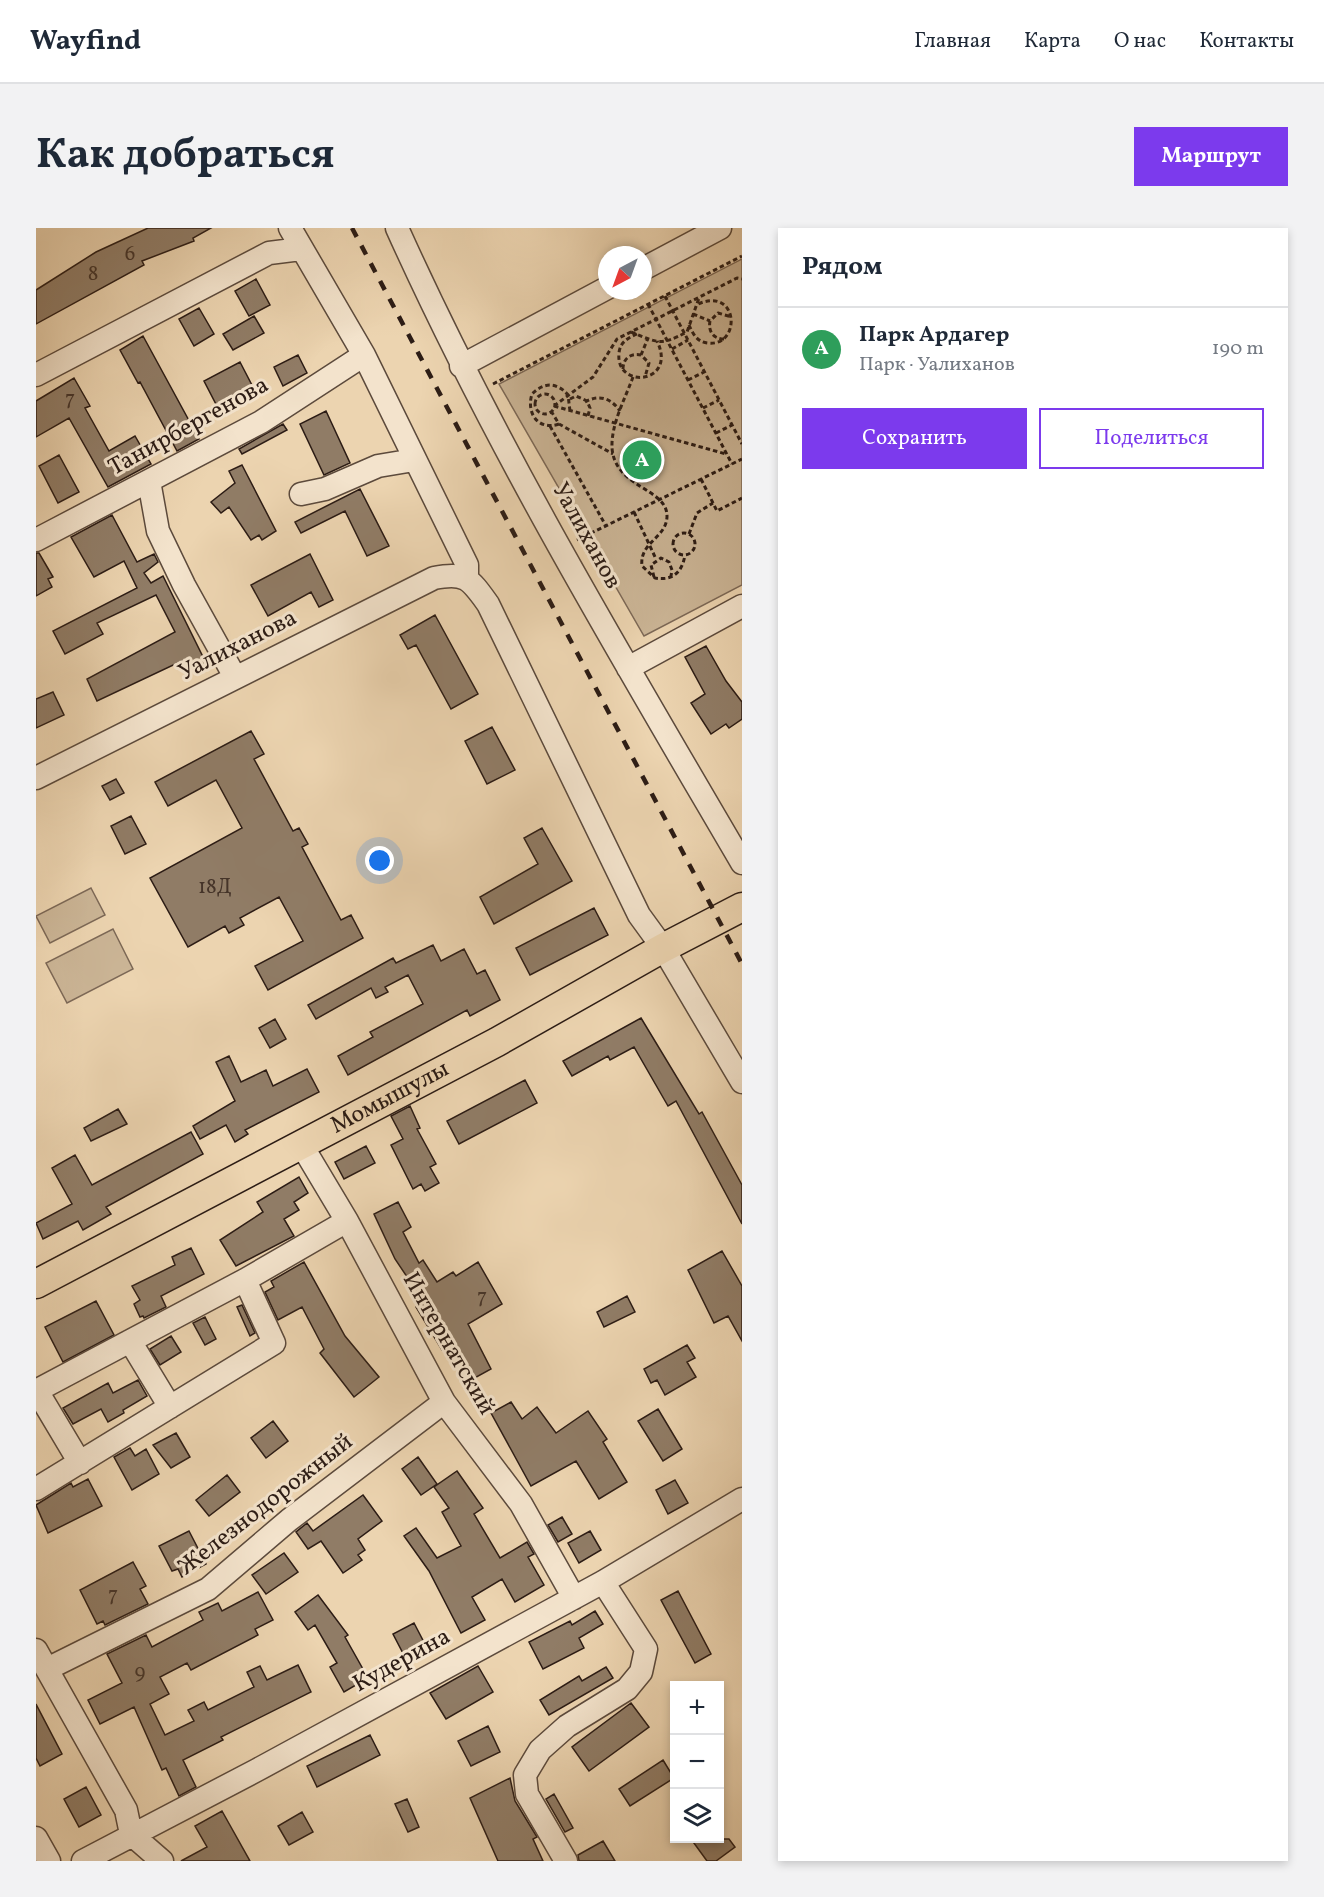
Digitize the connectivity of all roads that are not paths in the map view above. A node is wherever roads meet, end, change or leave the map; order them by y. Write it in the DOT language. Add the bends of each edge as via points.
graph roads {
  1 [pos="290,228"];
  2 [pos="397,228"];
  3 [pos="720,228"];
  4 [pos="301,249"];
  5 [pos="652,264"];
  6 [pos="598,293"];
  7 [pos="364,355"];
  8 [pos="461,366"];
  9 [pos="36,375"];
  10 [pos="414,460"];
  11 [pos="149,481"];
  12 [pos="301,494"];
  13 [pos="36,540"];
  14 [pos="467,578"];
  15 [pos="742,606"];
  16 [pos="628,668"];
  17 [pos="234,677"];
  18 [pos="36,778"];
  19 [pos="742,863"];
  20 [pos="742,907"];
  21 [pos="663,948"];
  22 [pos="742,1082"];
  23 [pos="301,1144"];
  24 [pos="347,1221"];
  25 [pos="245,1280"];
  26 [pos="36,1284"];
  27 [pos="130,1341"];
  28 [pos="36,1391"];
  29 [pos="444,1402"];
  30 [pos="170,1407"];
  31 [pos="80,1463"];
  32 [pos="36,1489"];
  33 [pos="742,1498"];
  34 [pos="603,1582"];
  35 [pos="574,1598"];
  36 [pos="41,1659"];
  37 [pos="131,1834"];
  38 [pos="36,1838"];
  39 [pos="49,1861"];
  40 [pos="83,1861"];
  41 [pos="162,1861"];
  42 [pos="566,1861"];
  1 -- 4 [label="street"];
  2 -- 8 [label="street, Уалиханов"];
  3 -- 5 [label="street"];
  4 -- 7 [label="street"];
  4 -- 9 [label="street" via="269,253"];
  6 -- 8 [label="street"];
  7 -- 10 [label="street"];
  7 -- 11 [label="street, Танирбергенова" via="261,422"];
  8 -- 16 [label="street, Уалиханов"];
  10 -- 12 [label="street" via="378,466 324,489"];
  10 -- 14 [label="street" via="467,565"];
  11 -- 13 [label="street, Танирбергенова"];
  11 -- 17 [label="street" via="158,531"];
  14 -- 17 [label="street, Уалиханова" via="454,575 434,579"];
  14 -- 21 [label="street" via="488,604 639,915"];
  15 -- 16 [label="street"];
  16 -- 19 [label="street, Уалиханов"];
  17 -- 18 [label="street, Уалиханова"];
  20 -- 21 [label="main road, Момышулы"];
  21 -- 22 [label="street"];
  21 -- 23 [label="main road, Момышулы" via="497,1042"];
  23 -- 24 [label="street, Интернатский"];
  23 -- 26 [label="main road, Момышулы"];
  24 -- 25 [label="street"];
  24 -- 29 [label="street, Интернатский"];
  25 -- 27 [label="street"];
  25 -- 30 [label="street" via="274,1343"];
  27 -- 28 [label="street"];
  27 -- 30 [label="street"];
  28 -- 31 [label="street"];
  29 -- 35 [label="street, Интернатский" via="521,1504"];
  29 -- 36 [label="street, Железнодорожный" via="289,1520 208,1589"];
  30 -- 31 [label="street"];
  31 -- 32 [label="street"];
  33 -- 34 [label="street, Кудерина"];
  34 -- 35 [label="street, Кудерина"];
  34 -- 42 [label="street" via="646,1649 641,1672 627,1689 567,1726 540,1750 525,1775 527,1794"];
  35 -- 37 [label="street, Кудерина"];
  36 -- 37 [label="street" via="126,1810"];
  37 -- 40 [label="street, Кудерина"];
  37 -- 41 [label="street"];
  38 -- 39 [label="street"];
}
